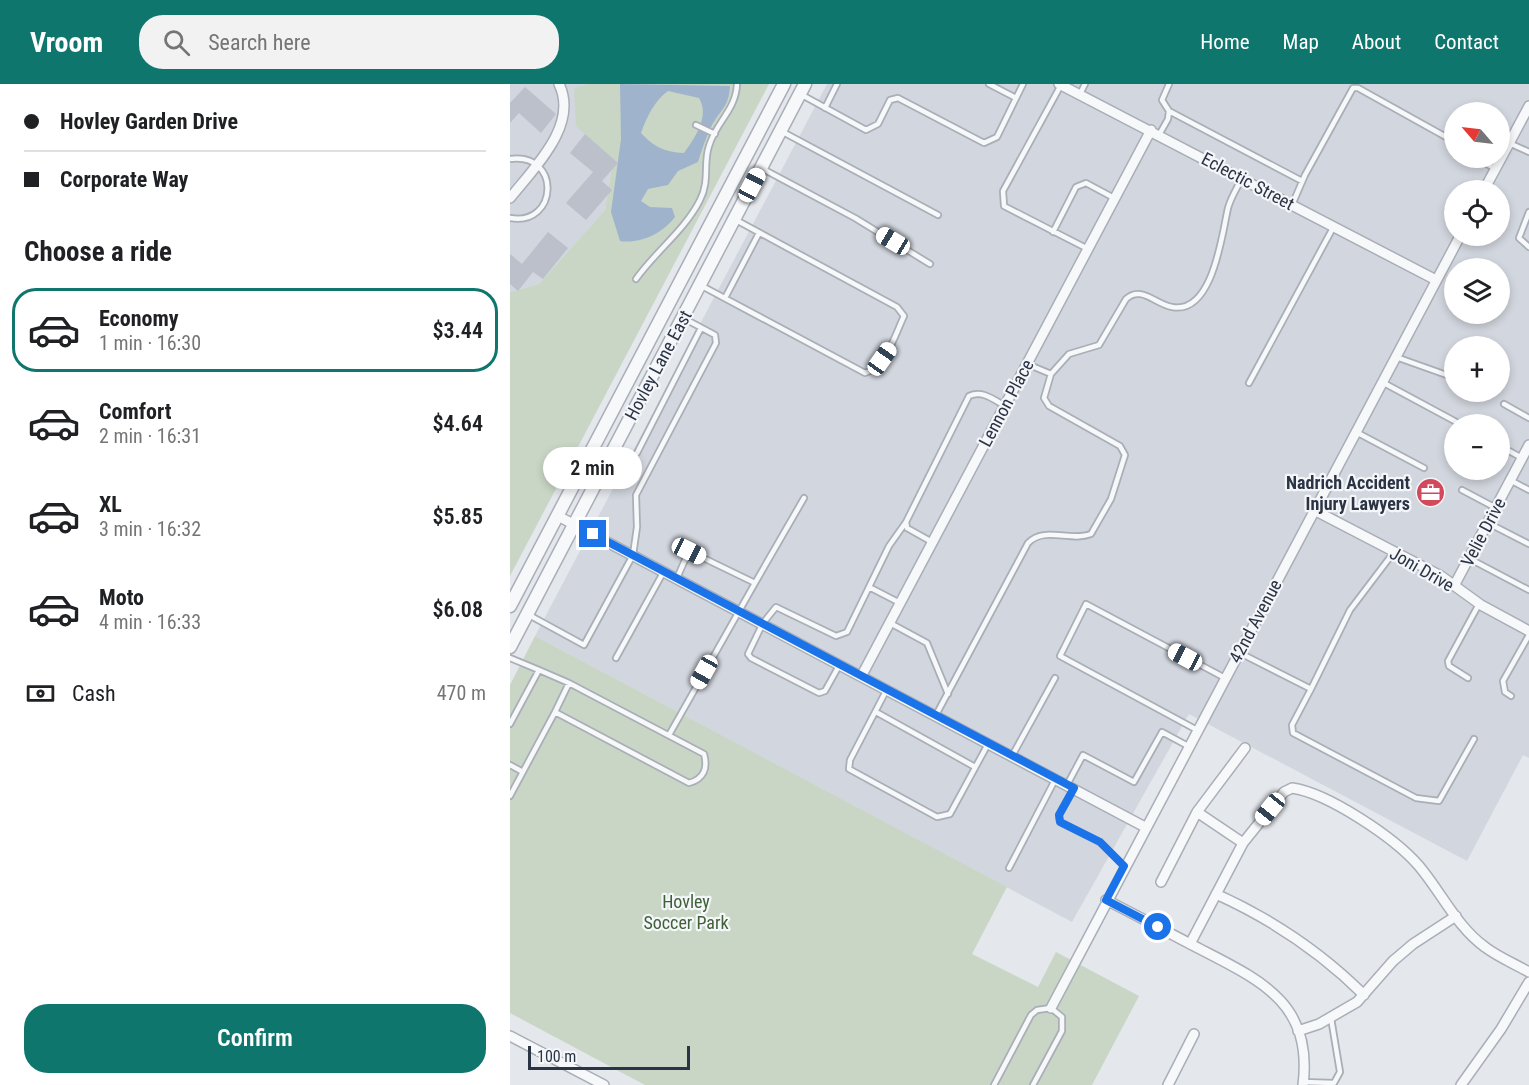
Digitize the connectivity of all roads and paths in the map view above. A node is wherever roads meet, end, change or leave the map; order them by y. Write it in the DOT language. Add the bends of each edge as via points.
graph roads {
  1 [pos="559,84"];
  2 [pos="737,84"];
  3 [pos="784,84"];
  4 [pos="837,84"];
  5 [pos="989,84"];
  6 [pos="1023,84"];
  7 [pos="1060,84"];
  8 [pos="1085,84"];
  9 [pos="1169,84"];
  10 [pos="1348,84"];
  11 [pos="801,87"];
  12 [pos="1353,88"];
  13 [pos="1080,94"];
  14 [pos="1016,98"];
  15 [pos="1529,106"];
  16 [pos="825,108"];
  17 [pos="1169,111"];
  18 [pos="696,125"];
  19 [pos="781,131"];
  20 [pos="1155,133"];
  21 [pos="715,134"];
  22 [pos="1444,136"];
  23 [pos="1510,141"];
  24 [pos="1510,143"];
  25 [pos="1529,152"];
  26 [pos="510,159"];
  27 [pos="537,165"];
  28 [pos="761,168"];
  29 [pos="1496,169"];
  30 [pos="1242,178"];
  31 [pos="1490,180"];
  32 [pos="1302,182"];
  33 [pos="510,198"];
  34 [pos="1115,198"];
  35 [pos="1292,204"];
  36 [pos="1529,212"];
  37 [pos="938,215"];
  38 [pos="510,218"];
  39 [pos="734,219"];
  40 [pos="1334,226"];
  41 [pos="759,232"];
  42 [pos="1053,232"];
  43 [pos="703,242"];
  44 [pos="1455,246"];
  45 [pos="1529,247"];
  46 [pos="1088,249"];
  47 [pos="930,264"];
  48 [pos="636,279"];
  49 [pos="1436,280"];
  50 [pos="700,285"];
  51 [pos="725,298"];
  52 [pos="682,318"];
  53 [pos="701,328"];
  54 [pos="1396,357"];
  55 [pos="1027,364"];
  56 [pos="1051,374"];
  57 [pos="1444,374"];
  58 [pos="1382,382"];
  59 [pos="1249,383"];
  60 [pos="1504,404"];
  61 [pos="1005,406"];
  62 [pos="1444,415"];
  63 [pos="1529,418"];
  64 [pos="1356,432"];
  65 [pos="1510,448"];
  66 [pos="1527,451"];
  67 [pos="610,456"];
  68 [pos="1424,468"];
  69 [pos="1510,480"];
  70 [pos="1462,490"];
  71 [pos="1529,490"];
  72 [pos="804,498"];
  73 [pos="1496,508"];
  74 [pos="1314,510"];
  75 [pos="558,516"];
  76 [pos="906,522"];
  77 [pos="1488,523"];
  78 [pos="574,524"];
  79 [pos="933,542"];
  80 [pos="1529,544"];
  81 [pos="1394,552"];
  82 [pos="633,555"];
  83 [pos="1470,559"];
  84 [pos="664,571"];
  85 [pos="677,578"];
  86 [pos="755,582"];
  87 [pos="1454,586"];
  88 [pos="869,587"];
  89 [pos="1529,590"];
  90 [pos="900,603"];
  91 [pos="1479,604"];
  92 [pos="510,606"];
  93 [pos="738,610"];
  94 [pos="527,614"];
  95 [pos="764,623"];
  96 [pos="890,623"];
  97 [pos="1529,633"];
  98 [pos="510,646"];
  99 [pos="1238,652"];
  100 [pos="510,657"];
  101 [pos="616,658"];
  102 [pos="840,663"];
  103 [pos="539,670"];
  104 [pos="862,675"];
  105 [pos="1055,678"];
  106 [pos="1225,678"];
  107 [pos="1468,678"];
  108 [pos="569,683"];
  109 [pos="887,688"];
  110 [pos="1311,689"];
  111 [pos="948,694"];
  112 [pos="1511,696"];
  113 [pos="876,711"];
  114 [pos="555,712"];
  115 [pos="936,715"];
  116 [pos="510,723"];
  117 [pos="1197,730"];
  118 [pos="669,735"];
  119 [pos="1474,739"];
  120 [pos="989,743"];
  121 [pos="1188,746"];
  122 [pos="1245,748"];
  123 [pos="1012,756"];
  124 [pos="510,765"];
  125 [pos="975,767"];
  126 [pos="523,772"];
  127 [pos="1055,779"];
  128 [pos="1070,787"];
  129 [pos="510,796"];
  130 [pos="1197,812"];
  131 [pos="1145,827"];
  132 [pos="1243,843"];
  133 [pos="1124,866"];
  134 [pos="1009,868"];
  135 [pos="1161,882"];
  136 [pos="1216,894"];
  137 [pos="1106,900"];
  138 [pos="1456,916"];
  139 [pos="1190,944"];
  140 [pos="1529,972"];
  141 [pos="1529,982"];
  142 [pos="1364,995"];
  143 [pos="1051,1008"];
  144 [pos="1331,1018"];
  145 [pos="1298,1031"];
  146 [pos="1194,1034"];
  147 [pos="510,1036"];
  148 [pos="1303,1084"];
  149 [pos="604,1085"];
  150 [pos="994,1085"];
  151 [pos="1034,1085"];
  152 [pos="1168,1085"];
  153 [pos="1461,1085"];
  1 -- 27 [label="street" via="563,93 560,130"];
  2 -- 21 [label="lane" via="737,98"];
  3 -- 43 [label="street, Hovley Lane East"];
  4 -- 16 [label="lane"];
  5 -- 14 [label="lane"];
  6 -- 14 [label="lane"];
  7 -- 13 [label="street, Eclectic Street"];
  7 -- 42 [label="lane" via="1003,191 1004,206"];
  8 -- 13 [label="lane"];
  9 -- 17 [label="lane" via="1162,100"];
  10 -- 12 [label="lane"];
  11 -- 16 [label="lane"];
  11 -- 19 [label="street, Hovley Lane East"];
  12 -- 22 [label="lane"];
  12 -- 32 [label="lane"];
  13 -- 20 [label="street, Eclectic Street"];
  14 -- 16 [label="lane" via="997,137 984,143 898,98 890,100 878,124 866,130"];
  15 -- 23 [label="street"];
  17 -- 20 [label="lane" via="1168,119"];
  17 -- 32 [label="lane"];
  18 -- 21 [label="lane"];
  19 -- 28 [label="street, Hovley Lane East"];
  19 -- 37 [label="lane"];
  20 -- 30 [label="street, Eclectic Street"];
  20 -- 34 [label="street, Lennon Place"];
  21 -- 48 [label="lane" via="708,147 708,176 701,199"];
  24 -- 25 [label="lane"];
  26 -- 27 [label="lane"];
  27 -- 33 [label="street"];
  27 -- 38 [label="lane" via="546,177 546,201 529,217"];
  28 -- 39 [label="street, Hovley Lane East"];
  28 -- 47 [label="lane"];
  29 -- 31 [label="street"];
  30 -- 35 [label="street, Eclectic Street"];
  30 -- 56 [label="lane" via="1228,207 1217,263 1200,295 1180,308 1139,292 1132,293 1099,345 1069,354"];
  32 -- 35 [label="lane"];
  34 -- 42 [label="lane" via="1086,183 1076,187"];
  34 -- 46 [label="street, Lennon Place"];
  35 -- 40 [label="street, Eclectic Street"];
  36 -- 45 [label="lane" via="1519,238"];
  39 -- 41 [label="lane"];
  39 -- 50 [label="street, Hovley Lane East"];
  40 -- 49 [label="street, Eclectic Street"];
  40 -- 59 [label="lane"];
  41 -- 51 [label="lane"];
  41 -- 51 [label="lane" via="897,307 904,316 890,348 874,370 865,373"];
  42 -- 46 [label="lane"];
  43 -- 52 [label="street" via="679,306"];
  43 -- 75 [label="street, Hovley Lane East"];
  44 -- 49 [label="street, 42nd Avenue"];
  46 -- 55 [label="street, Lennon Place"];
  49 -- 54 [label="street, 42nd Avenue"];
  50 -- 51 [label="lane"];
  50 -- 52 [label="street, Hovley Lane East"];
  52 -- 53 [label="lane"];
  52 -- 67 [label="street, Hovley Lane East"];
  53 -- 67 [label="lane" via="637,453 627,461"];
  53 -- 82 [label="lane" via="715,335 716,343 636,495"];
  54 -- 57 [label="lane"];
  54 -- 58 [label="street, 42nd Avenue"];
  55 -- 56 [label="lane"];
  55 -- 61 [label="street, Lennon Place"];
  56 -- 111 [label="lane" via="1044,398 1049,406 1120,446 1125,455 1120,477 1091,534 1074,538 1043,534 1028,543"];
  58 -- 62 [label="lane"];
  58 -- 64 [label="street, 42nd Avenue"];
  60 -- 63 [label="lane"];
  61 -- 76 [label="lane" via="987,395 969,396"];
  61 -- 79 [label="street, Lennon Place"];
  64 -- 68 [label="lane"];
  64 -- 74 [label="street, 42nd Avenue"];
  65 -- 66 [label="lane"];
  66 -- 69 [label="street, Velie Drive"];
  67 -- 78 [label="street, Hovley Lane East"];
  69 -- 71 [label="lane"];
  69 -- 73 [label="street, Velie Drive"];
  70 -- 73 [label="lane"];
  72 -- 86 [label="lane"];
  73 -- 77 [label="street, Velie Drive"];
  74 -- 81 [label="street, Joni Drive"];
  74 -- 99 [label="street, 42nd Avenue"];
  75 -- 78 [label="street"];
  75 -- 92 [label="street, Hovley Lane East"];
  76 -- 79 [label="lane" via="907,528"];
  76 -- 88 [label="lane"];
  77 -- 80 [label="lane"];
  77 -- 83 [label="street, Velie Drive"];
  78 -- 82 [label="street"];
  78 -- 94 [label="street, Hovley Lane East"];
  79 -- 90 [label="street, Lennon Place"];
  81 -- 87 [label="street, Joni Drive"];
  81 -- 110 [label="lane" via="1350,610"];
  82 -- 84 [label="street"];
  82 -- 94 [label="lane" via="584,645"];
  83 -- 87 [label="street, Velie Drive"];
  83 -- 89 [label="lane"];
  84 -- 85 [label="street"];
  84 -- 101 [label="lane"];
  85 -- 86 [label="lane" via="689,551"];
  85 -- 93 [label="street"];
  86 -- 93 [label="lane"];
  87 -- 91 [label="street, Joni Drive"];
  88 -- 90 [label="lane"];
  88 -- 95 [label="lane" via="842,635 827,633 776,607"];
  90 -- 96 [label="street, Lennon Place"];
  91 -- 97 [label="street, Joni Drive"];
  91 -- 107 [label="lane" via="1448,662"];
  93 -- 95 [label="street"];
  93 -- 118 [label="lane"];
  94 -- 98 [label="street, Hovley Lane East"];
  95 -- 102 [label="street"];
  95 -- 102 [label="lane" via="748,654 780,674 819,693 825,691"];
  96 -- 104 [label="street, Lennon Place"];
  96 -- 111 [label="lane" via="927,644"];
  97 -- 112 [label="lane" via="1503,681 1505,692"];
  99 -- 106 [label="street, 42nd Avenue"];
  99 -- 110 [label="lane"];
  100 -- 103 [label="lane"];
  102 -- 104 [label="street"];
  103 -- 108 [label="lane"];
  103 -- 116 [label="lane"];
  104 -- 109 [label="street"];
  105 -- 123 [label="lane"];
  106 -- 117 [label="street, 42nd Avenue"];
  106 -- 117 [label="lane" via="1086,604 1060,656"];
  108 -- 114 [label="lane"];
  108 -- 118 [label="lane"];
  109 -- 113 [label="lane"];
  109 -- 115 [label="street"];
  110 -- 119 [label="lane" via="1292,725 1293,734 1416,798 1439,801"];
  111 -- 115 [label="lane"];
  113 -- 125 [label="lane"];
  113 -- 125 [label="lane" via="850,759 849,769 937,817 950,814"];
  114 -- 118 [label="lane" via="689,783 698,780 705,772 704,754"];
  114 -- 126 [label="lane"];
  115 -- 120 [label="street"];
  117 -- 121 [label="street, 42nd Avenue"];
  120 -- 123 [label="street"];
  120 -- 125 [label="lane"];
  121 -- 128 [label="lane" via="1162,732 1134,782 1083,755"];
  121 -- 131 [label="street, 42nd Avenue"];
  122 -- 130 [label="street"];
  123 -- 127 [label="street"];
  124 -- 126 [label="lane"];
  126 -- 129 [label="lane"];
  127 -- 128 [label="street"];
  127 -- 134 [label="lane"];
  128 -- 131 [label="street"];
  128 -- 133 [label="lane" via="1060,822 1100,842"];
  130 -- 132 [label="street"];
  130 -- 135 [label="street"];
  131 -- 133 [label="street, 42nd Avenue"];
  132 -- 136 [label="street"];
  132 -- 138 [label="street" via="1284,792 1301,789 1368,823 1402,849"];
  133 -- 137 [label="street, 42nd Avenue"];
  136 -- 139 [label="street"];
  136 -- 142 [label="street" via="1284,932 1341,972"];
  137 -- 139 [label="street"];
  137 -- 143 [label="street, 42nd Avenue"];
  138 -- 140 [label="street" via="1485,947"];
  138 -- 142 [label="street" via="1393,961"];
  139 -- 145 [label="street" via="1266,986 1290,1011"];
  141 -- 153 [label="street"];
  142 -- 144 [label="street"];
  143 -- 150 [label="lane" via="1031,1015"];
  143 -- 151 [label="lane" via="1062,1017 1062,1031"];
  144 -- 145 [label="street"];
  144 -- 148 [label="lane" via="1340,1072 1334,1083"];
  145 -- 148 [label="street" via="1304,1047"];
  146 -- 152 [label="street"];
  147 -- 149 [label="street"];
}
